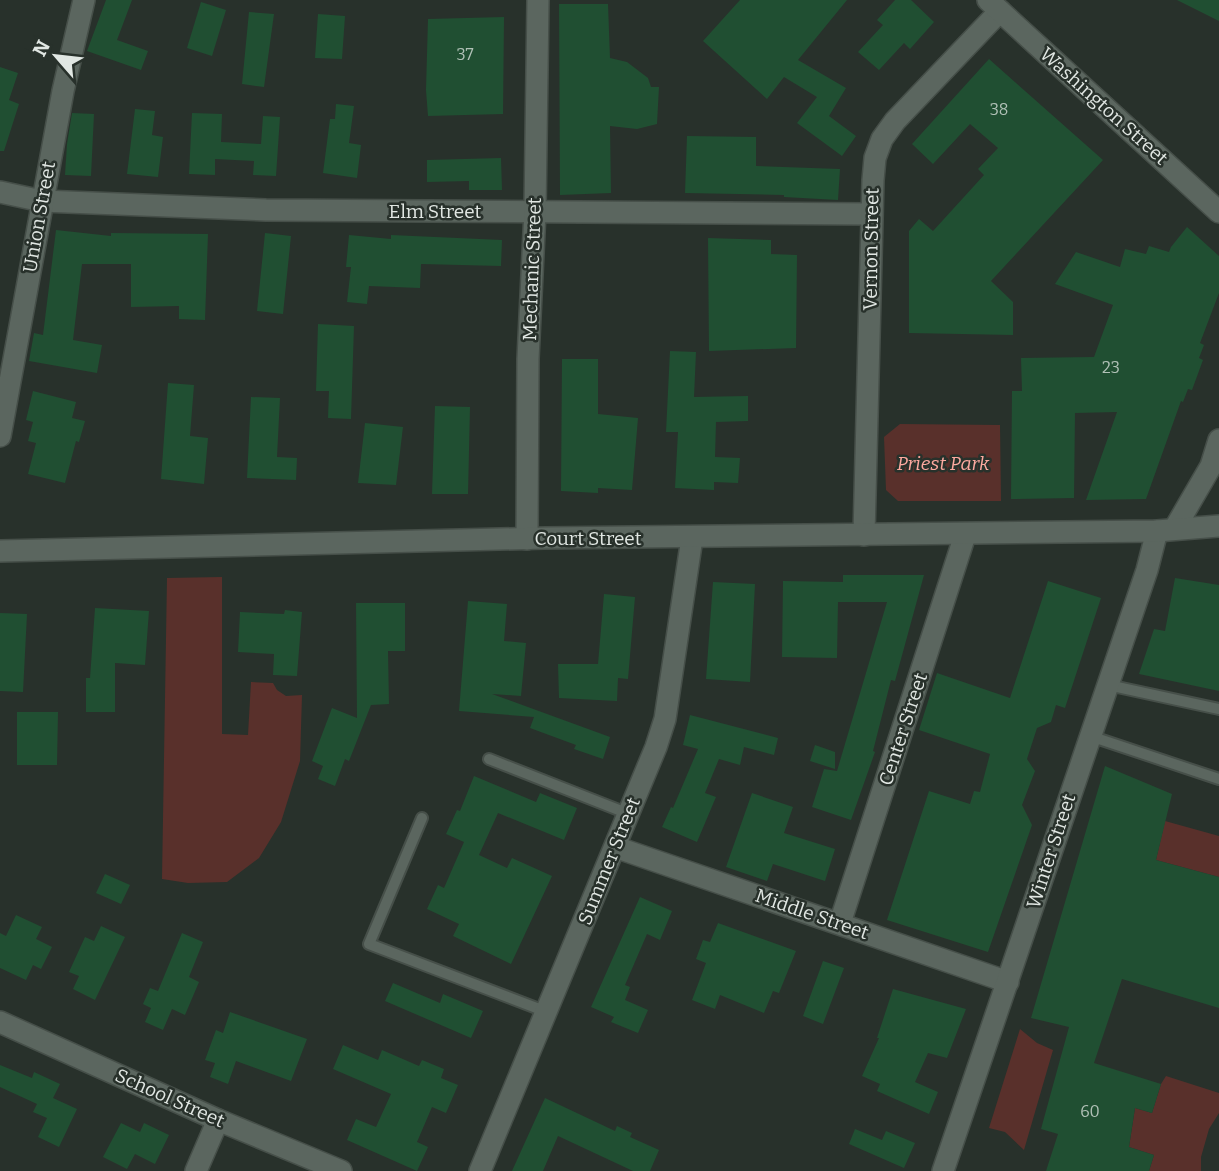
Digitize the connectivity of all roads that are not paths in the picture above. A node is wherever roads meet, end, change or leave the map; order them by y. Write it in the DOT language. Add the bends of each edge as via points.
graph roads {
  1 [pos="84,0"];
  2 [pos="538,0"];
  3 [pos="994,6"];
  4 [pos="0,192"];
  5 [pos="42,201"];
  6 [pos="535,211"];
  7 [pos="1219,212"];
  8 [pos="871,214"];
  9 [pos="0,436"];
  10 [pos="1219,440"];
  11 [pos="1215,473"];
  12 [pos="1219,526"];
  13 [pos="1166,529"];
  14 [pos="965,534"];
  15 [pos="864,535"];
  16 [pos="692,538"];
  17 [pos="527,539"];
  18 [pos="0,551"];
  19 [pos="1108,685"];
  20 [pos="1219,709"];
  21 [pos="1090,736"];
  22 [pos="489,759"];
  23 [pos="1219,779"];
  24 [pos="629,814"];
  25 [pos="422,818"];
  26 [pos="615,847"];
  27 [pos="840,923"];
  28 [pos="1008,982"];
  29 [pos="547,1012"];
  30 [pos="0,1022"];
  31 [pos="218,1120"];
  32 [pos="196,1171"];
  33 [pos="341,1171"];
  34 [pos="480,1171"];
  35 [pos="943,1171"];
  1 -- 5 [label="street, Union Street"];
  2 -- 6 [label="street, Mechanic Street"];
  3 -- 7 [label="street, Washington Street"];
  3 -- 8 [label="street, Vernon Street" via="882,139 875,158"];
  4 -- 5 [label="street, Elm Street"];
  5 -- 6 [label="street, Elm Street"];
  5 -- 9 [label="street, Union Street"];
  6 -- 8 [label="street, Elm Street"];
  6 -- 17 [label="street, Mechanic Street"];
  8 -- 15 [label="street, Vernon Street"];
  10 -- 11 [label="street, Winter Street"];
  11 -- 13 [label="street, Winter Street"];
  12 -- 13 [label="street, Court Street"];
  13 -- 14 [label="street, Court Street"];
  13 -- 19 [label="street, Winter Street" via="1147,570"];
  14 -- 15 [label="street, Court Street"];
  14 -- 27 [label="street, Center Street"];
  15 -- 16 [label="street, Court Street"];
  16 -- 17 [label="street, Court Street"];
  16 -- 24 [label="street, Summer Street" via="665,719"];
  17 -- 18 [label="street, Court Street"];
  19 -- 20 [label="lane"];
  19 -- 21 [label="street, Winter Street"];
  21 -- 23 [label="lane"];
  21 -- 28 [label="street, Winter Street"];
  22 -- 24 [label="lane"];
  24 -- 26 [label="street, Summer Street"];
  25 -- 29 [label="lane" via="369,944"];
  26 -- 27 [label="street, Middle Street"];
  26 -- 29 [label="street, Summer Street"];
  27 -- 28 [label="street, Middle Street"];
  28 -- 35 [label="street, Winter Street"];
  29 -- 34 [label="street, Summer Street"];
  30 -- 31 [label="street, School Street"];
  31 -- 32 [label="street"];
  31 -- 33 [label="street, School Street"];
}
